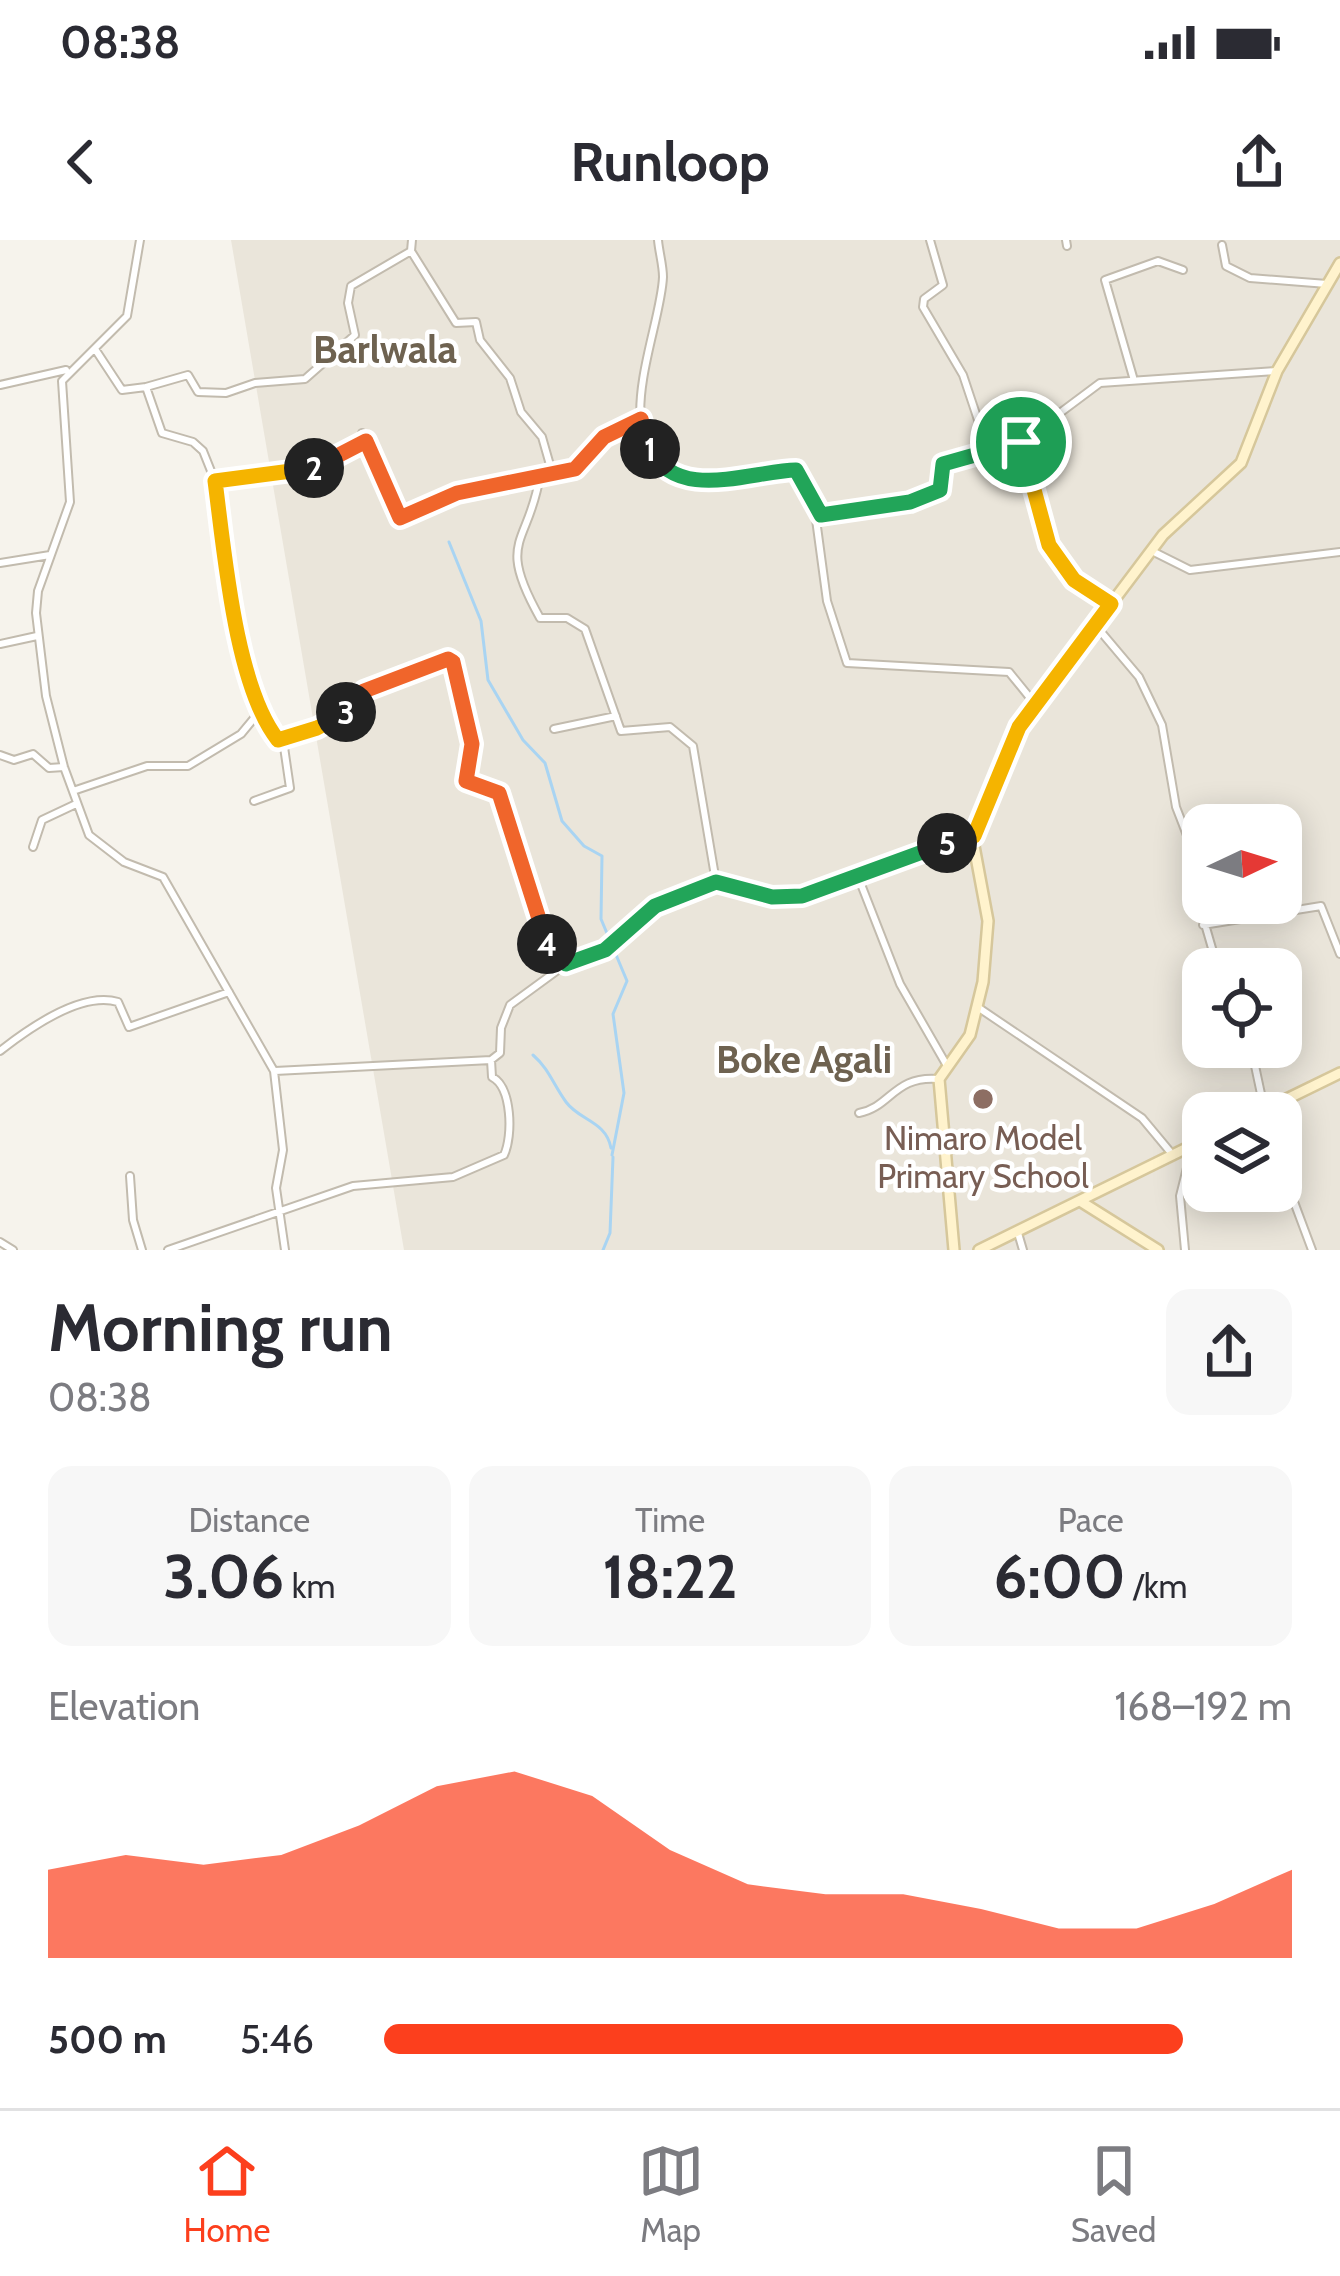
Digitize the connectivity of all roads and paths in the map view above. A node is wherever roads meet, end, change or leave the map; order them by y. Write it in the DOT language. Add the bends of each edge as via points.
graph roads {
  1 [pos="140,240"];
  2 [pos="412,240"];
  3 [pos="658,240"];
  4 [pos="930,240"];
  5 [pos="1222,245"];
  6 [pos="411,251"];
  7 [pos="1340,263"];
  8 [pos="1183,270"];
  9 [pos="1328,284"];
  10 [pos="95,349"];
  11 [pos="69,369"];
  12 [pos="1277,371"];
  13 [pos="1133,377"];
  14 [pos="0,385"];
  15 [pos="146,387"];
  16 [pos="641,419"];
  17 [pos="1021,442"];
  18 [pos="989,453"];
  19 [pos="553,473"];
  20 [pos="540,475"];
  21 [pos="215,481"];
  22 [pos="815,512"];
  23 [pos="1152,550"];
  24 [pos="1340,552"];
  25 [pos="50,555"];
  26 [pos="0,563"];
  27 [pos="1111,604"];
  28 [pos="1096,626"];
  29 [pos="37,636"];
  30 [pos="0,644"];
  31 [pos="1035,704"];
  32 [pos="260,710"];
  33 [pos="616,716"];
  34 [pos="554,729"];
  35 [pos="278,740"];
  36 [pos="0,755"];
  37 [pos="64,767"];
  38 [pos="73,791"];
  39 [pos="254,801"];
  40 [pos="76,804"];
  41 [pos="974,836"];
  42 [pos="33,848"];
  43 [pos="857,874"];
  44 [pos="716,882"];
  45 [pos="1203,925"];
  46 [pos="1211,948"];
  47 [pos="1340,954"];
  48 [pos="566,964"];
  49 [pos="230,992"];
  50 [pos="979,1008"];
  51 [pos="0,1051"];
  52 [pos="491,1060"];
  53 [pos="946,1064"];
  54 [pos="274,1071"];
  55 [pos="1340,1073"];
  56 [pos="939,1079"];
  57 [pos="1302,1092"];
  58 [pos="859,1113"];
  59 [pos="1182,1149"];
  60 [pos="1172,1154"];
  61 [pos="130,1176"];
  62 [pos="1182,1190"];
  63 [pos="1080,1201"];
  64 [pos="1298,1212"];
  65 [pos="279,1215"];
  66 [pos="1017,1230"];
  67 [pos="0,1242"];
  68 [pos="13,1250"];
  69 [pos="142,1250"];
  70 [pos="168,1250"];
  71 [pos="285,1250"];
  72 [pos="953,1250"];
  73 [pos="979,1250"];
  74 [pos="1023,1250"];
  75 [pos="1158,1250"];
  76 [pos="1185,1250"];
  77 [pos="1312,1250"];
  1 -- 10 [label="street" via="127,316"];
  2 -- 6 [label="street"];
  3 -- 16 [label="street" via="662,283"];
  4 -- 18 [label="street" via="943,285 923,307 963,375"];
  5 -- 9 [label="street" via="1226,266 1244,276"];
  6 -- 15 [label="street" via="351,286 355,334 310,377 218,393 198,392 188,375"];
  6 -- 19 [label="street" via="456,323 476,322 521,412 542,436"];
  7 -- 9 [label="street"];
  8 -- 13 [label="street" via="1158,261 1105,280"];
  9 -- 12 [label="street"];
  10 -- 11 [label="street"];
  10 -- 15 [label="street" via="122,390"];
  11 -- 14 [label="street"];
  11 -- 25 [label="street" via="62,386 71,491"];
  12 -- 13 [label="street"];
  12 -- 23 [label="street" via="1241,463"];
  13 -- 17 [label="street" via="1095,385"];
  15 -- 21 [label="street" via="163,433 203,451"];
  16 -- 19 [label="street" via="604,437 583,464"];
  16 -- 22 [label="street" via="655,459 676,474 721,481 796,470"];
  17 -- 18 [label="street"];
  17 -- 27 [label="street" via="1049,545 1074,580"];
  18 -- 22 [label="street" via="943,464 940,490 910,502"];
  19 -- 20 [label="street"];
  20 -- 21 [label="street" via="447,496 400,518 364,437 316,469"];
  20 -- 33 [label="street" via="516,539 520,572 540,618 567,618 585,629"];
  21 -- 32 [label="street" via="221,558"];
  22 -- 31 [label="street" via="827,602 847,663 1010,672"];
  23 -- 24 [label="street" via="1190,569"];
  23 -- 27 [label="street"];
  25 -- 26 [label="street"];
  25 -- 29 [label="street" via="38,591"];
  27 -- 28 [label="street"];
  28 -- 31 [label="street"];
  28 -- 45 [label="street" via="1139,677 1162,724"];
  29 -- 30 [label="street"];
  29 -- 37 [label="street"];
  31 -- 41 [label="street" via="995,773"];
  32 -- 35 [label="street"];
  32 -- 38 [label="street" via="241,734 188,766 146,766"];
  33 -- 34 [label="street"];
  33 -- 44 [label="street" via="621,731 670,727 693,746"];
  35 -- 39 [label="street" via="290,790"];
  35 -- 48 [label="street" via="342,716 370,688 451,660 471,736 467,784 499,793 544,938"];
  36 -- 37 [label="street" via="33,754 49,768"];
  37 -- 38 [label="street"];
  38 -- 40 [label="street"];
  40 -- 42 [label="street" via="42,820"];
  40 -- 49 [label="street" via="89,835 106,850 163,877"];
  41 -- 43 [label="street"];
  41 -- 50 [label="street" via="988,921"];
  43 -- 44 [label="street" via="785,898"];
  43 -- 53 [label="street" via="900,984"];
  44 -- 48 [label="street" via="655,906 605,950"];
  45 -- 46 [label="street"];
  45 -- 47 [label="street" via="1321,905"];
  48 -- 52 [label="street" via="510,1006 499,1056"];
  49 -- 51 [label="street" via="129,1027 118,1002 104,1000 36,1025"];
  49 -- 54 [label="street"];
  50 -- 53 [label="street"];
  50 -- 60 [label="street" via="1142,1118"];
  52 -- 54 [label="street"];
  52 -- 65 [label="street" via="492,1077 505,1090 504,1155 452,1177 353,1186"];
  53 -- 56 [label="street"];
  54 -- 65 [label="street" via="283,1150"];
  55 -- 57 [label="street"];
  56 -- 58 [label="street" via="899,1084"];
  56 -- 72 [label="street"];
  59 -- 60 [label="street"];
  60 -- 63 [label="street"];
  61 -- 69 [label="street"];
  62 -- 76 [label="street"];
  63 -- 66 [label="street"];
  63 -- 75 [label="street"];
  64 -- 77 [label="street"];
  65 -- 70 [label="street"];
  65 -- 71 [label="street"];
  66 -- 73 [label="street"];
  66 -- 74 [label="street"];
  67 -- 68 [label="street"];
}
